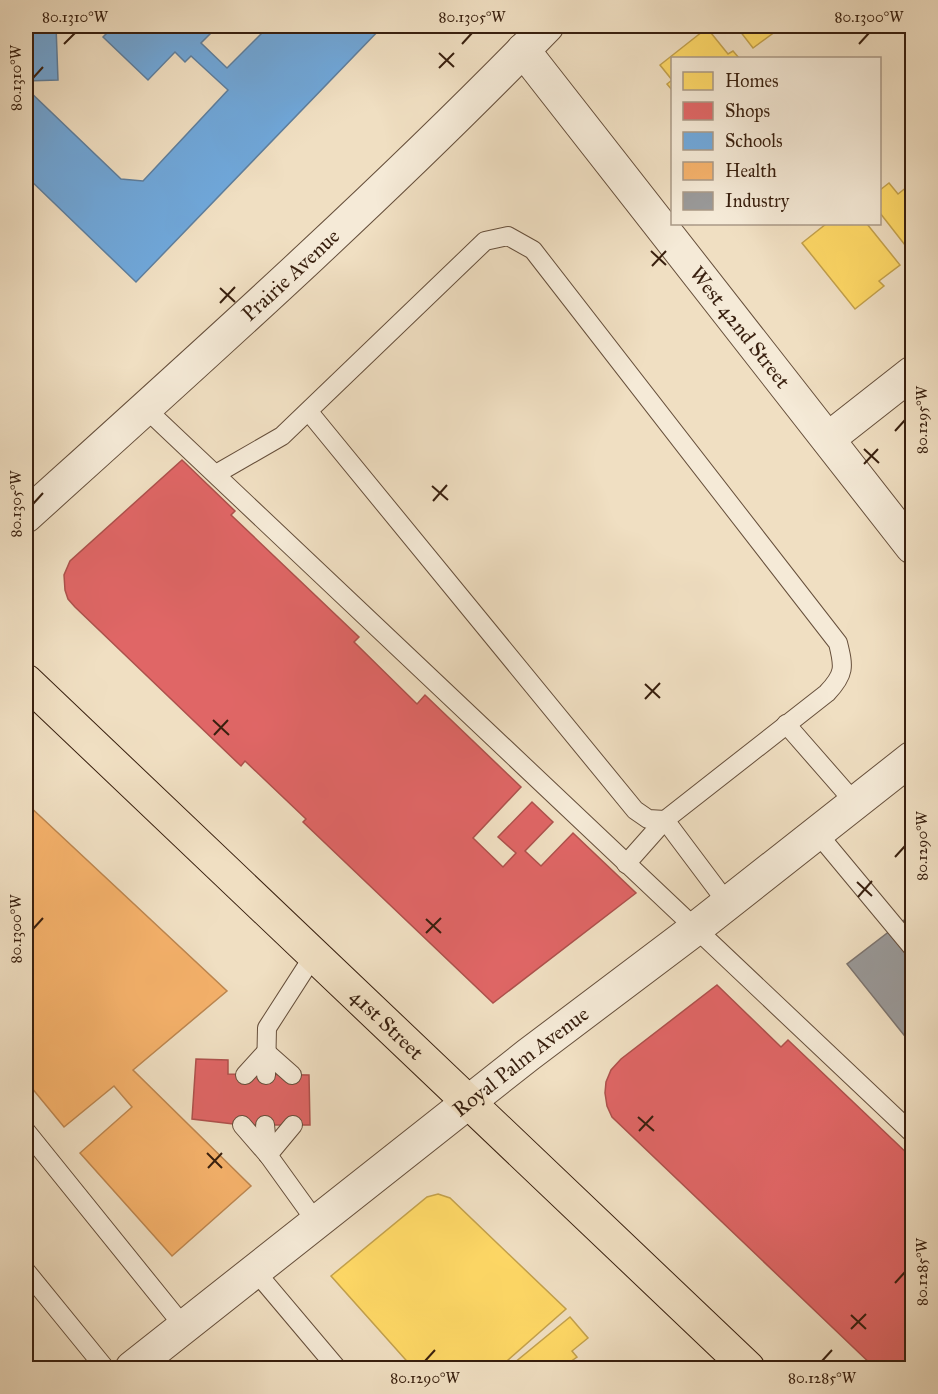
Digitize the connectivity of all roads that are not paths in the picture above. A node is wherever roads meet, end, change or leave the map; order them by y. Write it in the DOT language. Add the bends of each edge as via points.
graph roads {
  1 [pos="547,26"];
  2 [pos="523,50"];
  3 [pos="912,373"];
  4 [pos="145,408"];
  5 [pos="309,412"];
  6 [pos="828,439"];
  7 [pos="216,474"];
  8 [pos="26,516"];
  9 [pos="912,547"];
  10 [pos="26,681"];
  11 [pos="786,724"];
  12 [pos="912,758"];
  13 [pos="856,804"];
  14 [pos="665,820"];
  15 [pos="818,834"];
  16 [pos="626,864"];
  17 [pos="728,904"];
  18 [pos="695,929"];
  19 [pos="912,947"];
  20 [pos="314,955"];
  21 [pos="266,1052"];
  22 [pos="245,1075"];
  23 [pos="266,1075"];
  24 [pos="292,1075"];
  25 [pos="469,1102"];
  26 [pos="242,1125"];
  27 [pos="265,1125"];
  28 [pos="293,1125"];
  29 [pos="26,1131"];
  30 [pos="912,1133"];
  31 [pos="268,1155"];
  32 [pos="317,1223"];
  33 [pos="26,1271"];
  34 [pos="256,1272"];
  35 [pos="185,1328"];
  36 [pos="105,1368"];
  37 [pos="132,1368"];
  38 [pos="337,1368"];
  39 [pos="748,1368"];
  1 -- 2 [label="street, Prairie Avenue"];
  2 -- 4 [label="street, Prairie Avenue" via="381,190"];
  2 -- 6 [label="street, West 42nd Street"];
  3 -- 6 [label="street"];
  4 -- 7 [label="lane"];
  4 -- 8 [label="street, Prairie Avenue"];
  5 -- 7 [label="lane" via="282,436"];
  5 -- 11 [label="lane" via="485,242 508,236 533,250 838,643 844,666 839,680"];
  5 -- 14 [label="lane" via="635,810 648,819"];
  6 -- 9 [label="street, West 42nd Street"];
  7 -- 16 [label="lane"];
  10 -- 20 [label="main road, 41st Street"];
  11 -- 13 [label="lane"];
  11 -- 14 [label="lane"];
  12 -- 13 [label="street, Royal Palm Avenue"];
  13 -- 15 [label="street, Royal Palm Avenue"];
  14 -- 16 [label="lane"];
  14 -- 17 [label="lane"];
  15 -- 17 [label="street, Royal Palm Avenue"];
  15 -- 19 [label="lane"];
  16 -- 18 [label="lane"];
  17 -- 18 [label="street, Royal Palm Avenue"];
  18 -- 25 [label="street, Royal Palm Avenue"];
  18 -- 30 [label="lane"];
  20 -- 21 [label="lane" via="267,1028"];
  20 -- 25 [label="main road, 41st Street"];
  21 -- 22 [label="lane"];
  21 -- 23 [label="lane"];
  21 -- 24 [label="lane"];
  25 -- 32 [label="street, Royal Palm Avenue"];
  25 -- 39 [label="main road, 41st Street"];
  26 -- 31 [label="lane"];
  27 -- 31 [label="lane"];
  28 -- 31 [label="lane"];
  29 -- 35 [label="lane"];
  31 -- 32 [label="lane"];
  32 -- 34 [label="street, Royal Palm Avenue"];
  33 -- 36 [label="lane"];
  34 -- 35 [label="street, Royal Palm Avenue"];
  34 -- 38 [label="lane"];
  35 -- 37 [label="street, Royal Palm Avenue"];
}
